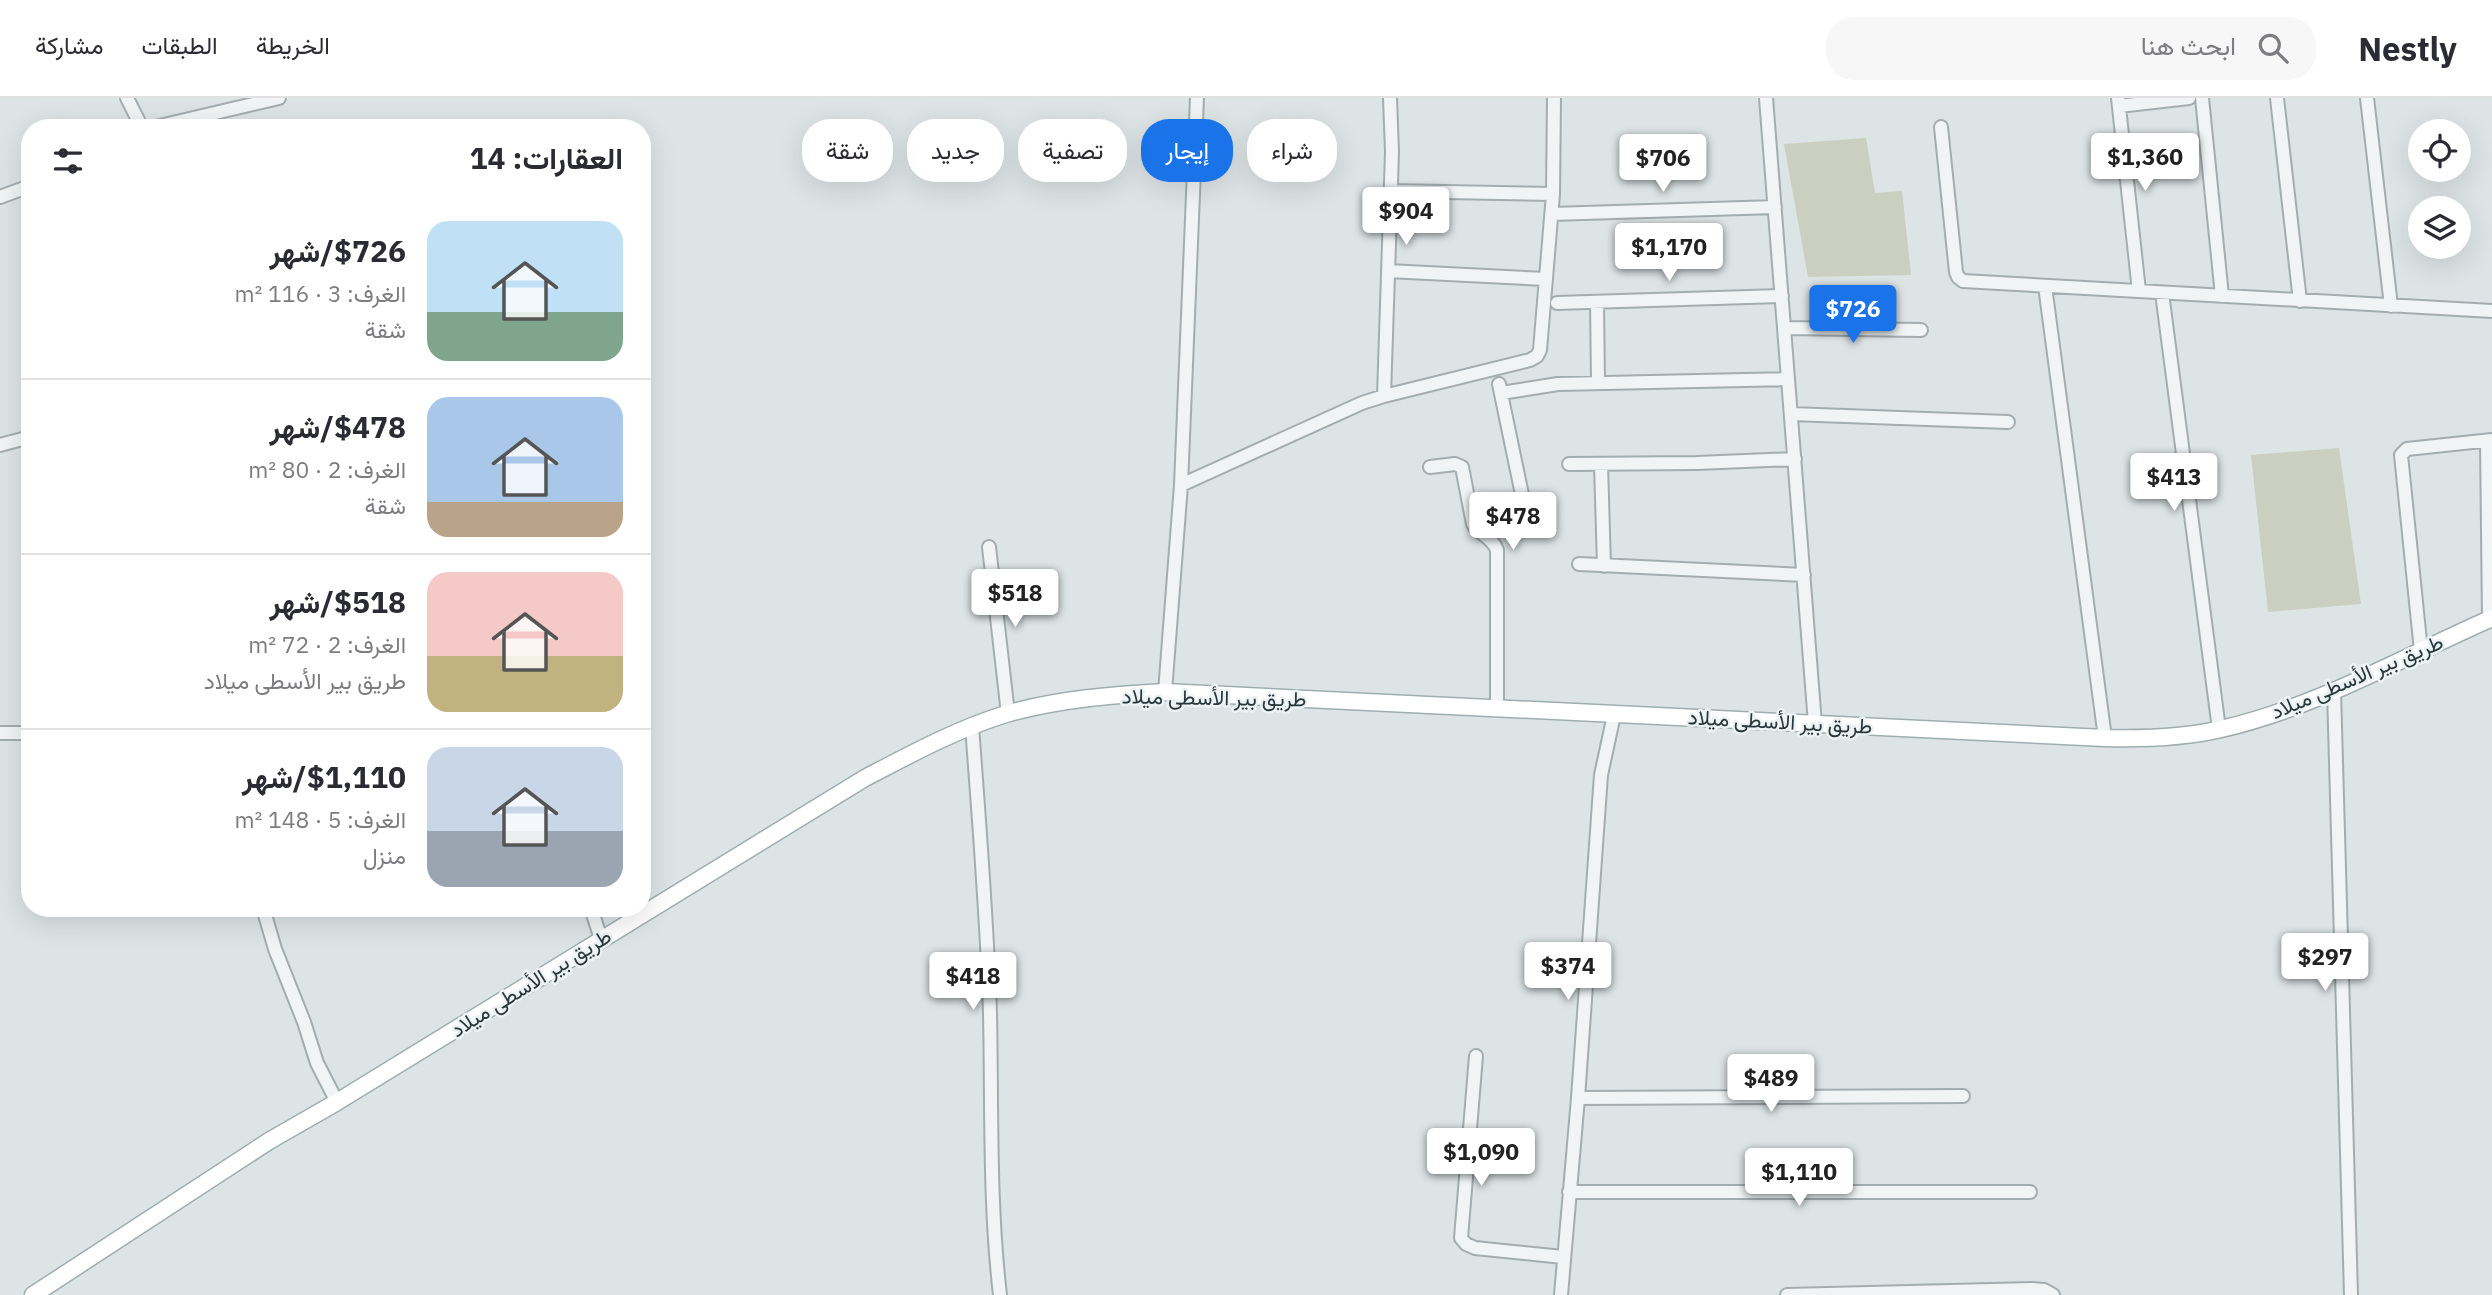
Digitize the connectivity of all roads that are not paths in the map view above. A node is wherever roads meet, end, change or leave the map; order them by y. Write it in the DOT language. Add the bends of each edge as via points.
graph roads {
  1 [pos="127,98"];
  2 [pos="279,98"];
  3 [pos="1197,98"];
  4 [pos="1390,98"];
  5 [pos="1554,98"];
  6 [pos="1766,98"];
  7 [pos="2189,98"];
  8 [pos="2202,98"];
  9 [pos="2277,98"];
  10 [pos="2367,98"];
  11 [pos="2118,102"];
  12 [pos="138,119"];
  13 [pos="189,119"];
  14 [pos="1941,127"];
  15 [pos="21,189"];
  16 [pos="1391,191"];
  17 [pos="1553,194"];
  18 [pos="0,197"];
  19 [pos="1775,207"];
  20 [pos="1552,214"];
  21 [pos="1388,271"];
  22 [pos="1546,279"];
  23 [pos="2045,286"];
  24 [pos="2139,291"];
  25 [pos="2162,293"];
  26 [pos="1782,296"];
  27 [pos="2222,296"];
  28 [pos="2300,301"];
  29 [pos="1597,302"];
  30 [pos="1557,303"];
  31 [pos="2391,306"];
  32 [pos="2492,311"];
  33 [pos="1784,328"];
  34 [pos="1921,330"];
  35 [pos="1788,379"];
  36 [pos="1598,383"];
  37 [pos="1384,396"];
  38 [pos="1791,414"];
  39 [pos="2008,422"];
  40 [pos="21,439"];
  41 [pos="2489,440"];
  42 [pos="0,445"];
  43 [pos="1795,459"];
  44 [pos="1569,464"];
  45 [pos="1601,464"];
  46 [pos="1430,467"];
  47 [pos="1181,485"];
  48 [pos="1525,509"];
  49 [pos="989,547"];
  50 [pos="1579,564"];
  51 [pos="1604,566"];
  52 [pos="1804,575"];
  53 [pos="2491,619"];
  54 [pos="2421,651"];
  55 [pos="2334,691"];
  56 [pos="1165,692"];
  57 [pos="1497,709"];
  58 [pos="1008,714"];
  59 [pos="1614,715"];
  60 [pos="1815,724"];
  61 [pos="972,726"];
  62 [pos="2219,729"];
  63 [pos="0,733"];
  64 [pos="21,733"];
  65 [pos="2105,738"];
  66 [pos="651,909"];
  67 [pos="266,917"];
  68 [pos="593,917"];
  69 [pos="637,917"];
  70 [pos="601,939"];
  71 [pos="1476,1056"];
  72 [pos="1963,1096"];
  73 [pos="1578,1098"];
  74 [pos="338,1102"];
  75 [pos="1569,1192"];
  76 [pos="2030,1192"];
  77 [pos="1563,1257"];
  78 [pos="33,1295"];
  79 [pos="1000,1295"];
  80 [pos="1561,1295"];
  81 [pos="1787,1295"];
  82 [pos="2053,1295"];
  83 [pos="2351,1295"];
  1 -- 12 [label="street"];
  2 -- 13 [label="street"];
  3 -- 47 [label="street"];
  4 -- 16 [label="street"];
  5 -- 17 [label="street"];
  6 -- 19 [label="street"];
  7 -- 11 [label="street"];
  8 -- 27 [label="street"];
  9 -- 28 [label="street"];
  10 -- 31 [label="street"];
  11 -- 24 [label="street"];
  14 -- 23 [label="street" via="1958,277"];
  15 -- 18 [label="street"];
  16 -- 17 [label="street"];
  16 -- 21 [label="street"];
  17 -- 20 [label="street"];
  19 -- 20 [label="street"];
  19 -- 26 [label="street"];
  20 -- 22 [label="street"];
  21 -- 22 [label="street"];
  21 -- 37 [label="street"];
  22 -- 37 [label="street" via="1540,350 1534,359"];
  23 -- 24 [label="street"];
  23 -- 65 [label="street"];
  24 -- 25 [label="street"];
  25 -- 27 [label="street"];
  25 -- 62 [label="street"];
  26 -- 29 [label="street"];
  26 -- 33 [label="street"];
  27 -- 28 [label="street"];
  28 -- 31 [label="street"];
  29 -- 30 [label="street"];
  29 -- 36 [label="street"];
  31 -- 32 [label="street"];
  33 -- 34 [label="street"];
  33 -- 35 [label="street"];
  35 -- 36 [label="street"];
  35 -- 38 [label="street"];
  36 -- 48 [label="street" via="1500,388"];
  37 -- 47 [label="street"];
  38 -- 39 [label="street"];
  38 -- 43 [label="street"];
  40 -- 42 [label="street"];
  41 -- 53 [label="street"];
  41 -- 54 [label="street" via="2407,449 2400,458"];
  43 -- 45 [label="street"];
  43 -- 52 [label="street"];
  44 -- 45 [label="street"];
  45 -- 51 [label="street"];
  46 -- 57 [label="street" via="1462,467 1472,524 1496,546"];
  47 -- 56 [label="street"];
  49 -- 58 [label="street"];
  50 -- 51 [label="street"];
  51 -- 52 [label="street"];
  52 -- 60 [label="street"];
  53 -- 54 [label="main road, طريق بير الأسطى ميلاد"];
  54 -- 55 [label="main road, طريق بير الأسطى ميلاد"];
  55 -- 62 [label="main road, طريق بير الأسطى ميلاد"];
  55 -- 83 [label="street"];
  56 -- 57 [label="main road, طريق بير الأسطى ميلاد"];
  56 -- 58 [label="main road, طريق بير الأسطى ميلاد" via="1086,698"];
  57 -- 59 [label="main road, طريق بير الأسطى ميلاد"];
  58 -- 61 [label="main road, طريق بير الأسطى ميلاد"];
  59 -- 60 [label="main road, طريق بير الأسطى ميلاد"];
  59 -- 73 [label="street" via="1601,775"];
  60 -- 65 [label="main road, طريق بير الأسطى ميلاد"];
  61 -- 66 [label="main road, طريق بير الأسطى ميلاد" via="865,778"];
  61 -- 79 [label="street" via="985,907 992,1204"];
  62 -- 65 [label="main road, طريق بير الأسطى ميلاد"];
  63 -- 64 [label="street"];
  67 -- 74 [label="street" via="317,1063"];
  68 -- 70 [label="street"];
  69 -- 70 [label="main road, طريق بير الأسطى ميلاد"];
  70 -- 74 [label="main road, طريق بير الأسطى ميلاد"];
  71 -- 77 [label="street" via="1461,1238 1475,1248"];
  72 -- 73 [label="street"];
  73 -- 75 [label="street"];
  74 -- 78 [label="main road, طريق بير الأسطى ميلاد" via="269,1141"];
  75 -- 76 [label="street"];
  75 -- 77 [label="street"];
  77 -- 80 [label="street"];
  81 -- 82 [label="street" via="2032,1289"];
}
